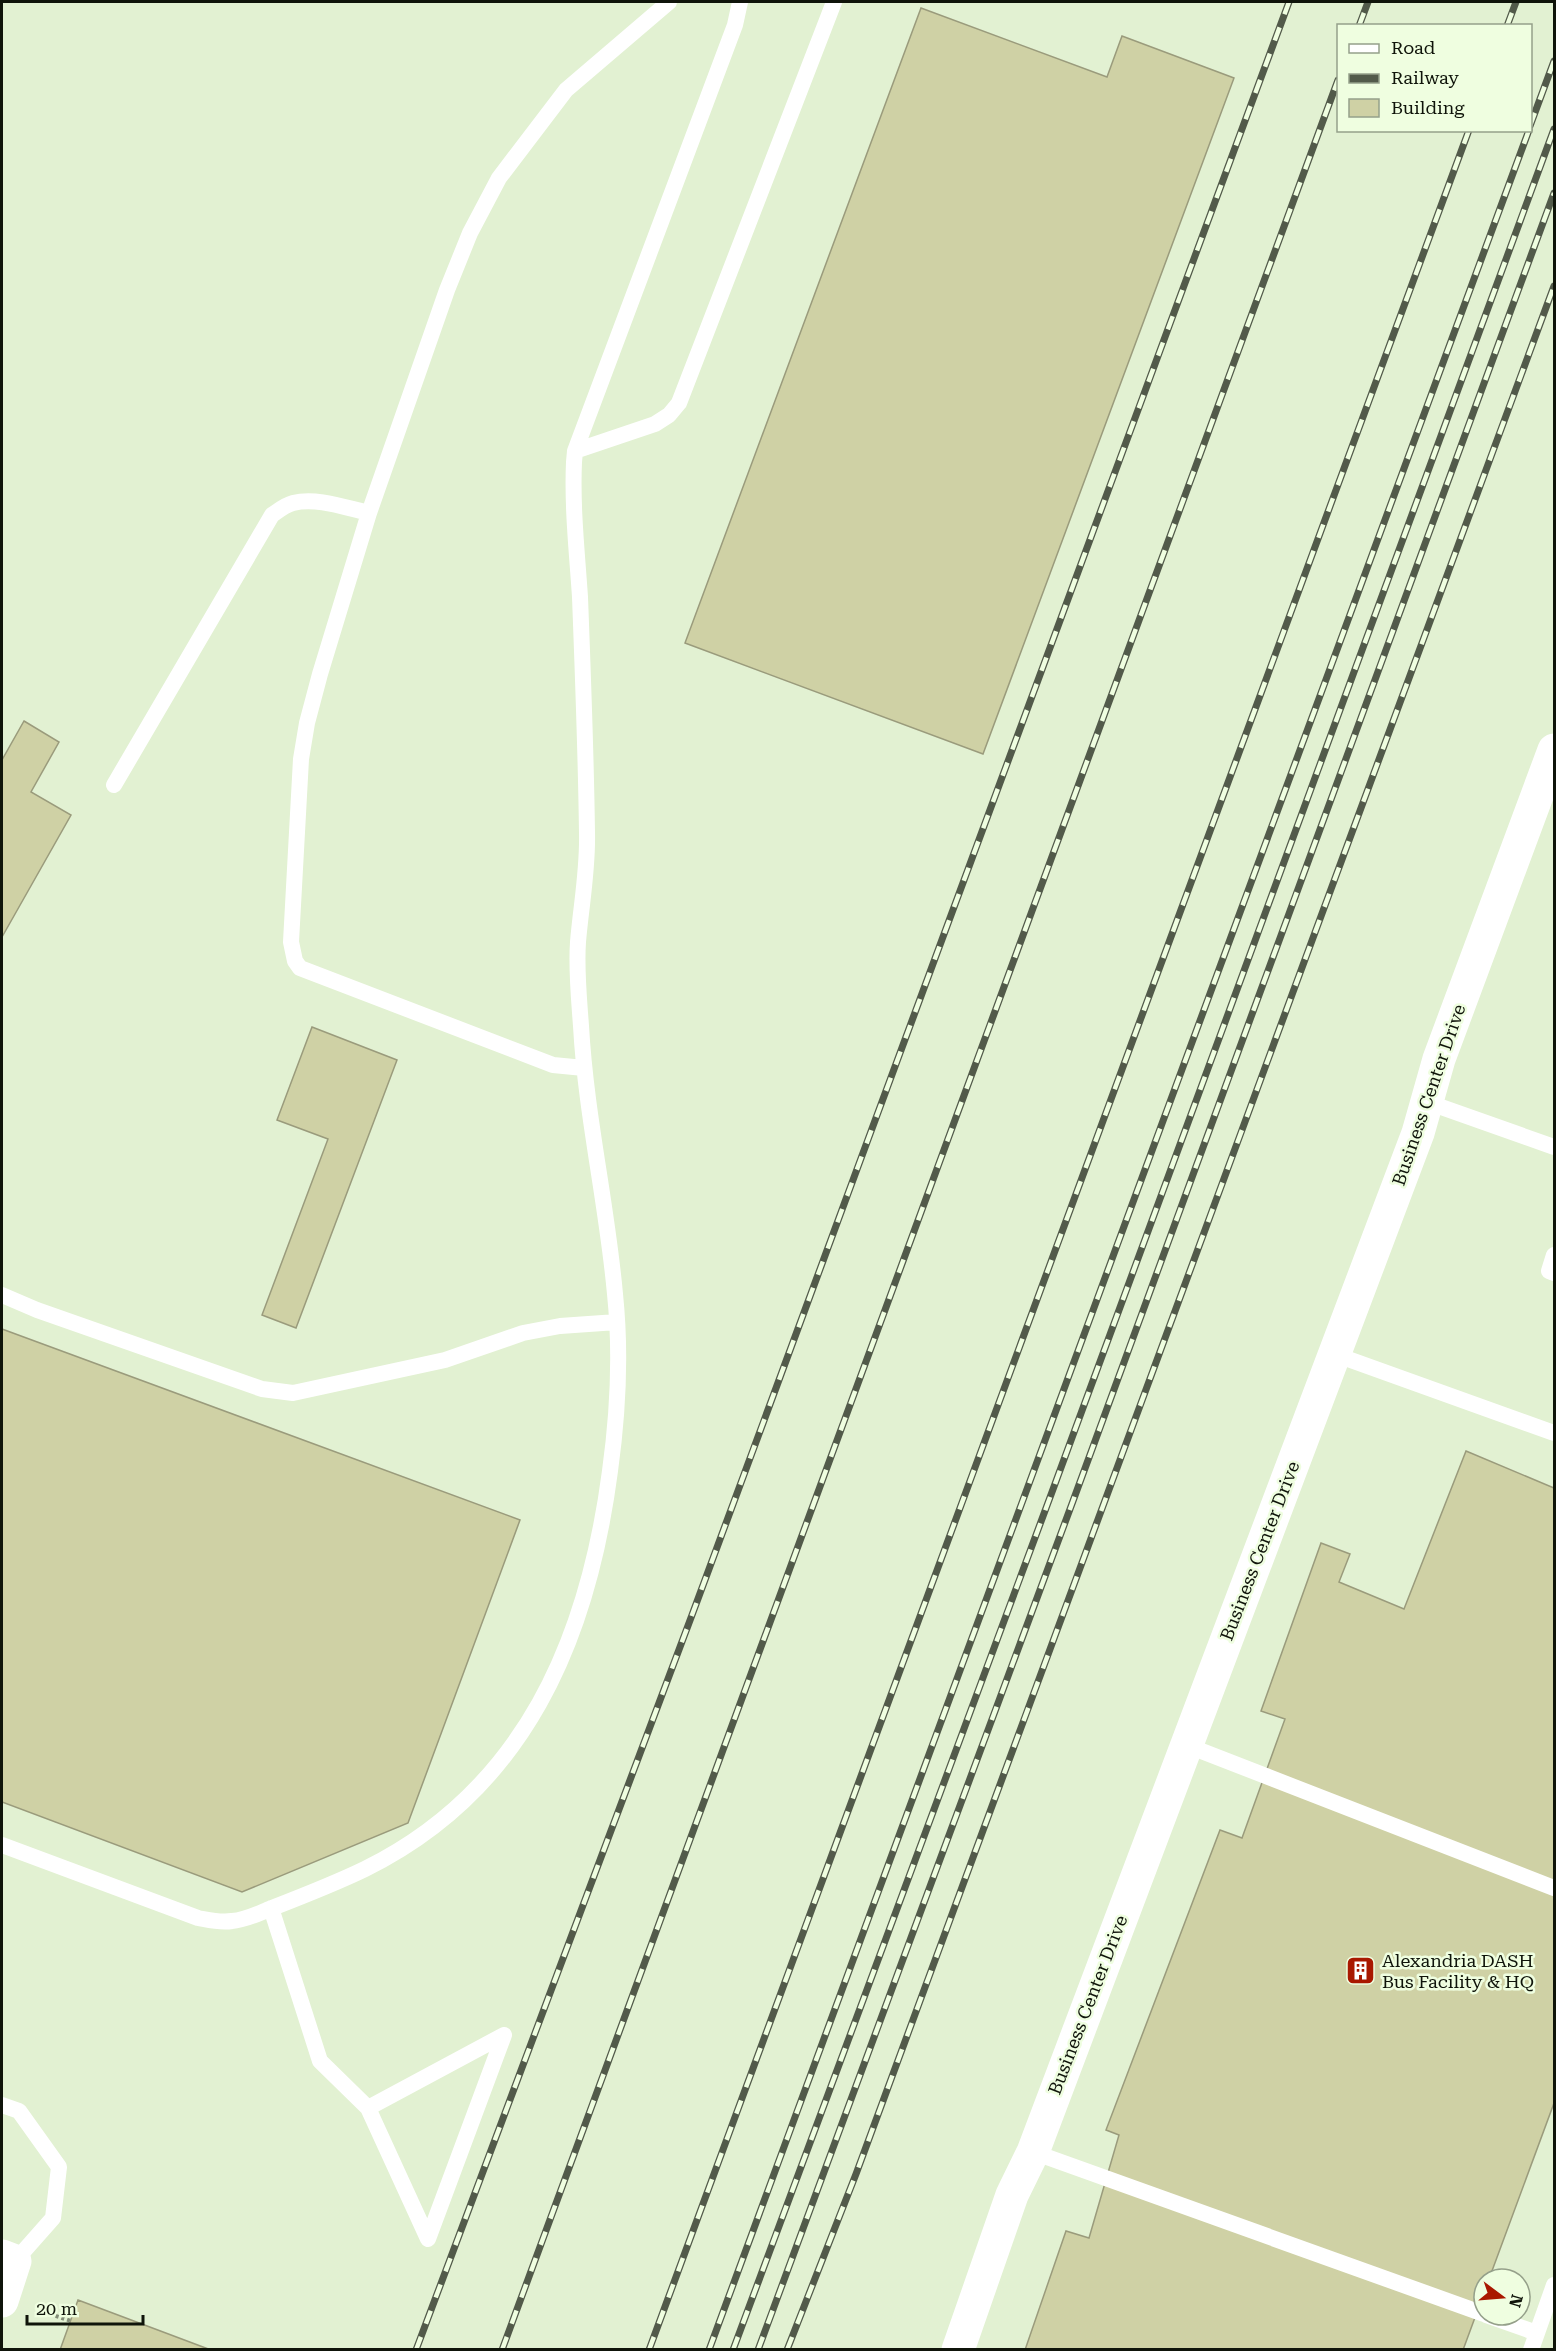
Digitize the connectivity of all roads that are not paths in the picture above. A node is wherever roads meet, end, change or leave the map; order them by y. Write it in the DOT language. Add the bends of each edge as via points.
graph roads {
  1 [pos="669,2"];
  2 [pos="740,2"];
  3 [pos="834,2"];
  4 [pos="575,451"];
  5 [pos="369,513"];
  6 [pos="1554,750"];
  7 [pos="114,785"];
  8 [pos="584,1068"];
  9 [pos="1427,1102"];
  10 [pos="1554,1146"];
  11 [pos="1554,1255"];
  12 [pos="1554,1273"];
  13 [pos="2,1295"];
  14 [pos="617,1322"];
  15 [pos="1334,1354"];
  16 [pos="1554,1433"];
  17 [pos="1186,1745"];
  18 [pos="2,1845"];
  19 [pos="1554,1888"];
  20 [pos="271,1908"];
  21 [pos="2,2105"];
  22 [pos="368,2108"];
  23 [pos="1033,2152"];
  24 [pos="8,2259"];
  25 [pos="1554,2285"];
  26 [pos="2,2301"];
  27 [pos="1472,2310"];
  28 [pos="1520,2327"];
  29 [pos="1537,2333"];
  30 [pos="958,2349"];
  31 [pos="1531,2349"];
  1 -- 5 [label="lane" via="566,90 499,177 447,290"];
  2 -- 4 [label="lane"];
  3 -- 4 [label="lane" via="679,403 655,424"];
  4 -- 8 [label="lane" via="588,843 578,959"];
  5 -- 7 [label="lane" via="306,502 291,503 272,515"];
  5 -- 8 [label="lane" via="320,674 301,759 291,942 295,961 300,968 553,1065"];
  6 -- 9 [label="street, Business Center Drive"];
  8 -- 14 [label="lane"];
  9 -- 10 [label="lane"];
  9 -- 15 [label="street, Business Center Drive"];
  11 -- 12 [label="lane" via="1549,1271"];
  13 -- 14 [label="lane" via="282,1393 445,1360 560,1326"];
  14 -- 20 [label="lane" via="614,1430 597,1548 571,1635 533,1716 474,1792 426,1833 369,1866"];
  15 -- 16 [label="lane"];
  15 -- 17 [label="street, Business Center Drive"];
  17 -- 19 [label="lane"];
  17 -- 23 [label="street, Business Center Drive"];
  18 -- 20 [label="lane" via="212,1921 233,1921"];
  20 -- 22 [label="lane" via="320,2061"];
  21 -- 24 [label="lane" via="19,2111 59,2167 52,2218"];
  22 -- 22 [label="lane" via="428,2239 504,2035 399,2091"];
  23 -- 27 [label="lane"];
  23 -- 30 [label="street, Business Center Drive" via="1012,2195"];
  24 -- 26 [label="street"];
  25 -- 29 [label="lane"];
  28 -- 29 [label="lane"];
  29 -- 31 [label="lane"];
}
